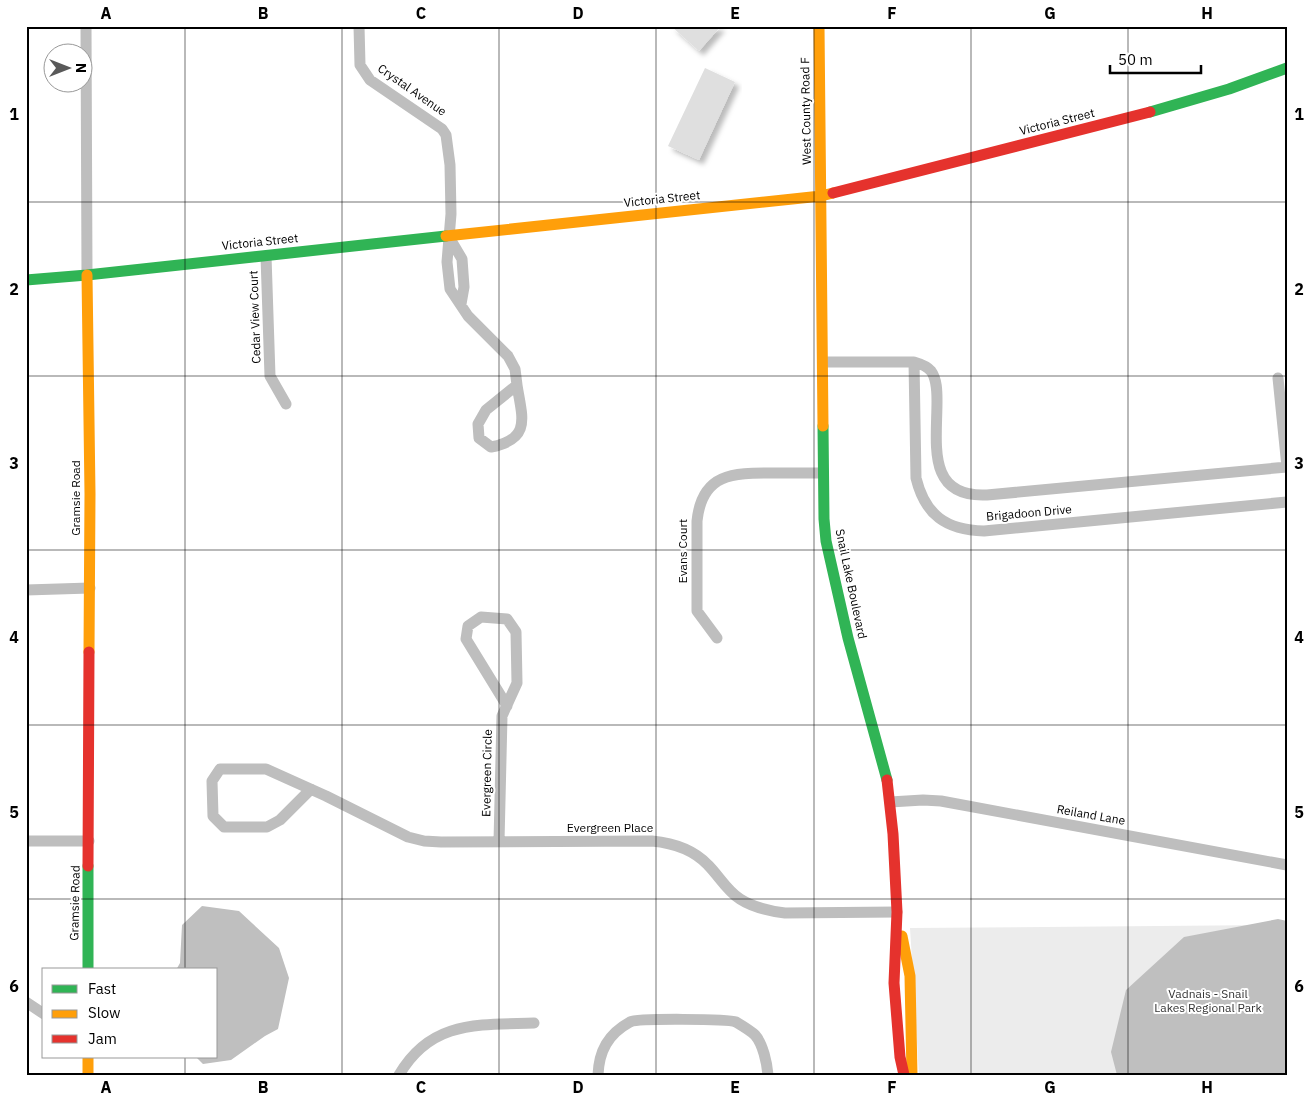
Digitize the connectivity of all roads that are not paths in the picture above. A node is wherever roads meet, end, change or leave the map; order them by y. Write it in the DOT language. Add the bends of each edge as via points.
graph roads {
  1 [pos="86,26"];
  2 [pos="359,26"];
  3 [pos="818,26"];
  4 [pos="1287,68"];
  5 [pos="821,196"];
  6 [pos="449,237"];
  7 [pos="266,256"];
  8 [pos="87,275"];
  9 [pos="26,280"];
  10 [pos="823,362"];
  11 [pos="914,362"];
  12 [pos="1278,378"];
  13 [pos="518,385"];
  14 [pos="286,404"];
  15 [pos="1287,467"];
  16 [pos="823,473"];
  17 [pos="1287,502"];
  18 [pos="90,588"];
  19 [pos="26,590"];
  20 [pos="717,638"];
  21 [pos="506,706"];
  22 [pos="310,789"];
  23 [pos="890,802"];
  24 [pos="26,841"];
  25 [pos="90,841"];
  26 [pos="499,842"];
  27 [pos="1287,865"];
  28 [pos="897,912"];
  29 [pos="88,968"];
  30 [pos="26,1002"];
  31 [pos="42,1013"];
  32 [pos="534,1023"];
  33 [pos="88,1058"];
  34 [pos="88,1075"];
  35 [pos="399,1075"];
  36 [pos="598,1075"];
  37 [pos="768,1075"];
  38 [pos="904,1075"];
  39 [pos="912,1075"];
  1 -- 8 [label="street, Gramsie Road"];
  2 -- 6 [label="street, Crystal Avenue" via="360,66 370,80 445,131 450,165"];
  3 -- 5 [label="street, West County Road F"];
  4 -- 5 [label="street, Victoria Street" via="1169,107"];
  5 -- 6 [label="street, Victoria Street"];
  5 -- 10 [label="street, Snail Lake Boulevard"];
  6 -- 7 [label="street, Victoria Street"];
  6 -- 13 [label="street" via="450,289 468,316 508,356"];
  7 -- 8 [label="street, Victoria Street"];
  7 -- 14 [label="street, Cedar View Court" via="270,376"];
  8 -- 9 [label="street, Victoria Street"];
  8 -- 18 [label="street, Gramsie Road"];
  10 -- 11 [label="street"];
  10 -- 16 [label="street, Snail Lake Boulevard"];
  11 -- 15 [label="street, Brigadoon Drive" via="932,372 935,380 937,457 941,473 952,487 969,495"];
  11 -- 17 [label="street, Brigadoon Drive" via="919,492 934,514 956,528 984,531"];
  12 -- 15 [label="street"];
  13 -- 13 [label="street" via="486,410 478,424 479,438 491,447 504,444 520,433 523,422"];
  16 -- 20 [label="street, Evans Court" via="744,473 729,476 709,488 702,498 697,521 697,611"];
  16 -- 23 [label="street, Snail Lake Boulevard" via="828,550"];
  18 -- 19 [label="street"];
  18 -- 25 [label="street, Gramsie Road"];
  21 -- 21 [label="street, Evergreen Circle" via="517,683 516,632 506,619 481,617 468,626 466,639"];
  21 -- 26 [label="street, Evergreen Circle" via="502,716"];
  22 -- 22 [label="street, Evergreen Place" via="266,769 220,769 212,781 213,816 224,827 267,827 280,820"];
  22 -- 26 [label="street, Evergreen Place" via="424,841"];
  23 -- 27 [label="street, Reiland Lane" via="941,801"];
  23 -- 28 [label="street, Snail Lake Boulevard"];
  24 -- 25 [label="street"];
  25 -- 29 [label="street, Gramsie Road"];
  26 -- 28 [label="street, Evergreen Place" via="667,843 682,847 708,864 739,899 769,911"];
  28 -- 38 [label="street, Snail Lake Boulevard" via="894,984"];
  28 -- 39 [label="street, Snail Lake Boulevard" via="910,976"];
  30 -- 31 [label="street"];
  32 -- 35 [label="street" via="467,1026 443,1033 414,1055"];
  33 -- 34 [label="street"];
  36 -- 37 [label="street" via="599,1059 609,1037 631,1022 652,1019 735,1022 755,1036 767,1061"];
}
